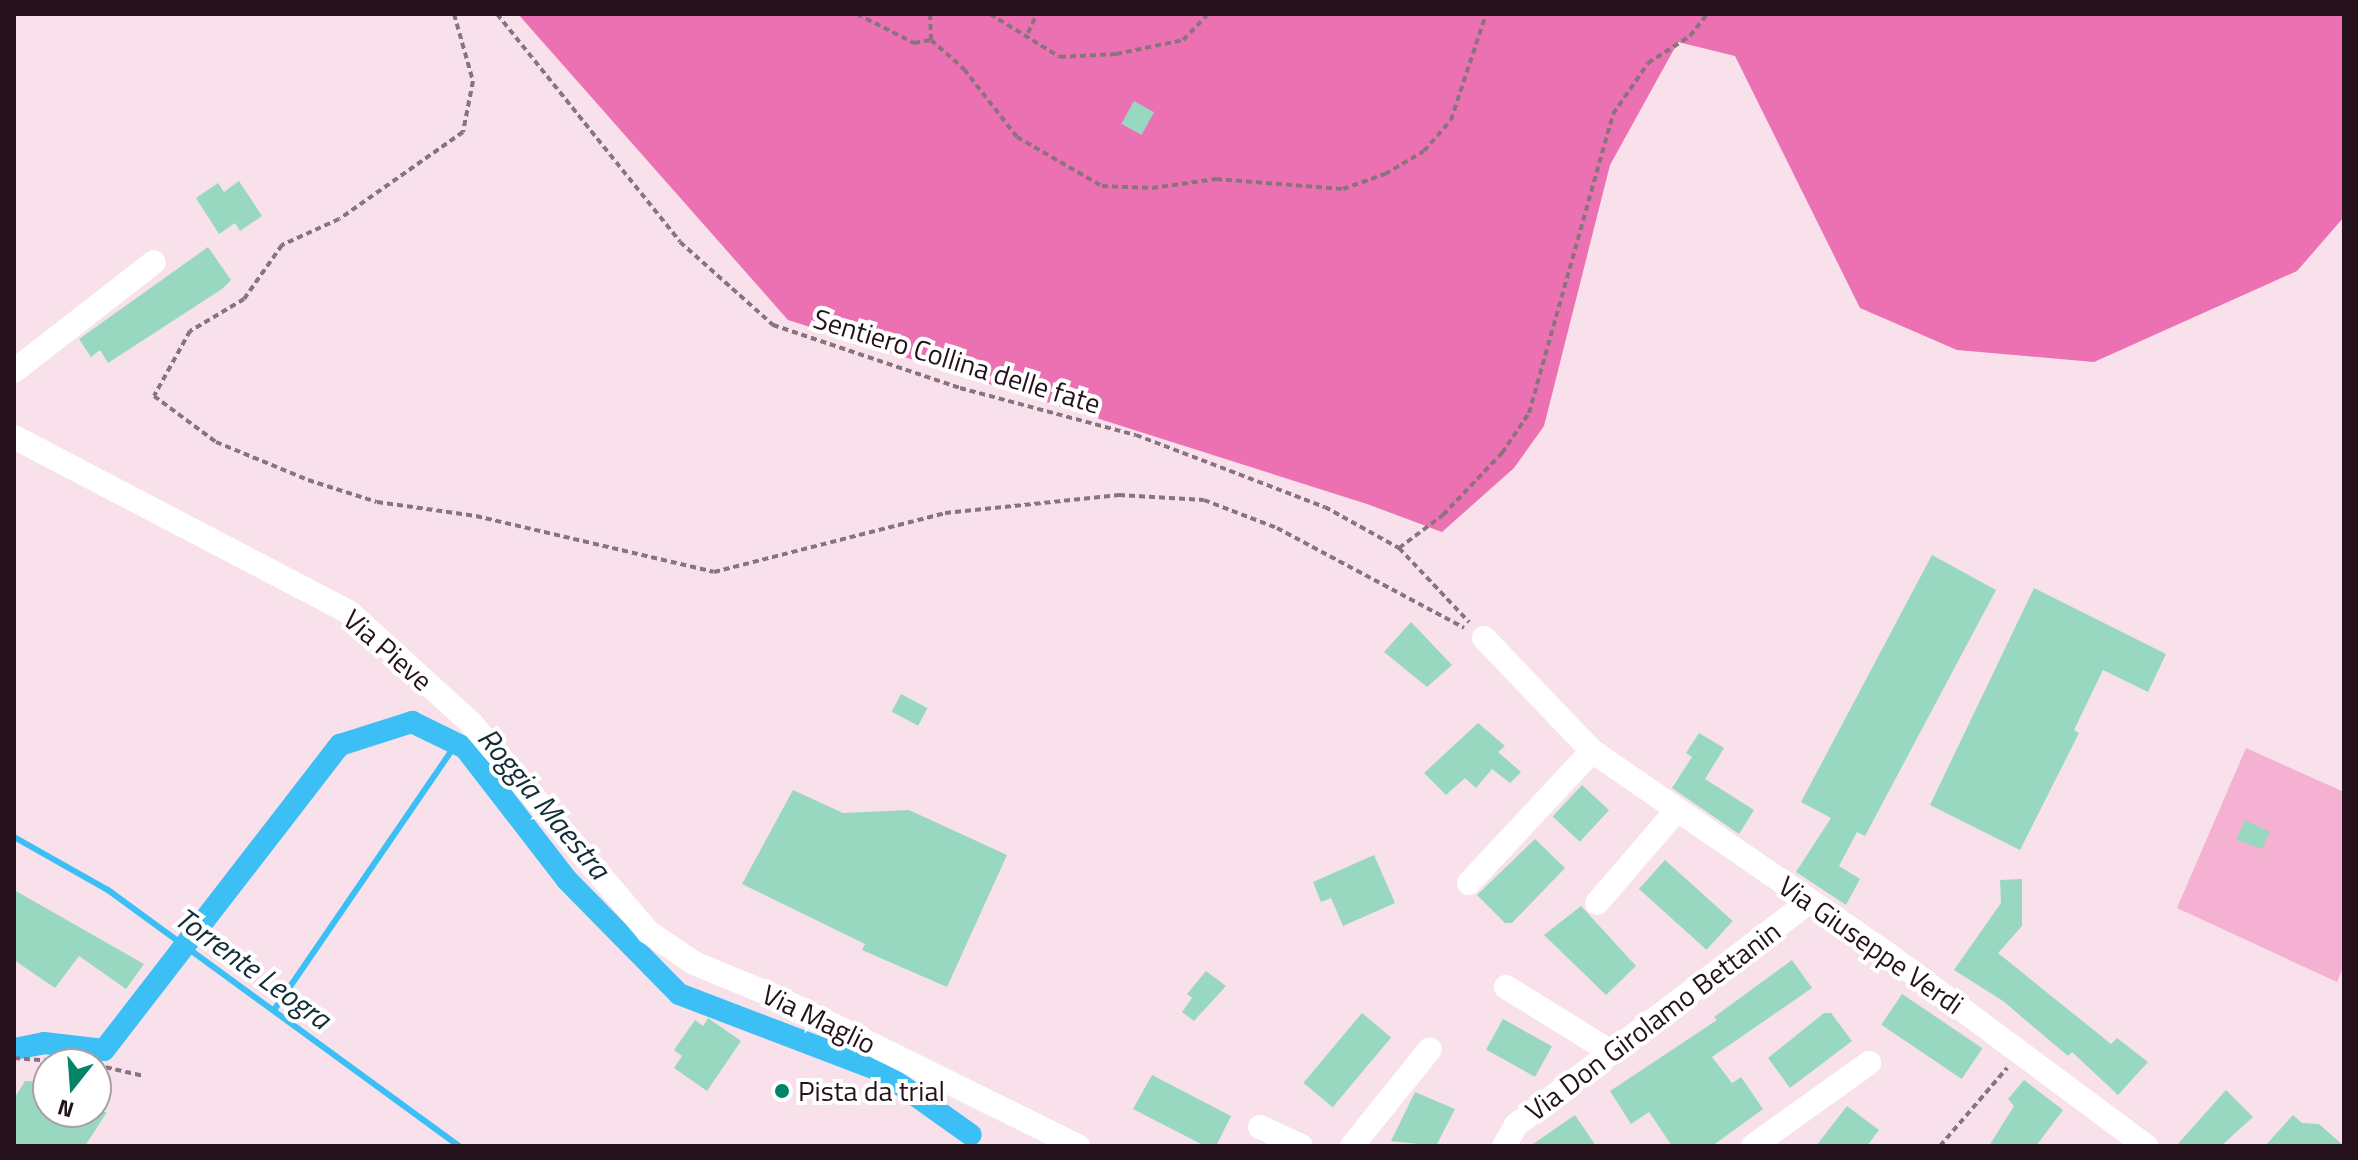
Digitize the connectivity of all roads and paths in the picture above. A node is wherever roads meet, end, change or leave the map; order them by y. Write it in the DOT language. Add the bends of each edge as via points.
graph roads {
  1 [pos="454,14"];
  2 [pos="497,14"];
  3 [pos="857,14"];
  4 [pos="930,14"];
  5 [pos="990,14"];
  6 [pos="1037,14"];
  7 [pos="1208,14"];
  8 [pos="1486,14"];
  9 [pos="1707,14"];
  10 [pos="1027,34"];
  11 [pos="931,40"];
  12 [pos="154,262"];
  13 [pos="14,371"];
  14 [pos="14,437"];
  15 [pos="1399,548"];
  16 [pos="1484,638"];
  17 [pos="1592,751"];
  18 [pos="1677,810"];
  19 [pos="1469,883"];
  20 [pos="1809,902"];
  21 [pos="1597,903"];
  22 [pos="648,932"];
  23 [pos="1506,987"];
  24 [pos="1430,1049"];
  25 [pos="2021,1051"];
  26 [pos="1611,1052"];
  27 [pos="1869,1063"];
  28 [pos="112,1069"];
  29 [pos="144,1076"];
  30 [pos="1260,1127"];
  31 [pos="1078,1146"];
  32 [pos="1301,1146"];
  33 [pos="1352,1146"];
  34 [pos="1504,1146"];
  35 [pos="1753,1146"];
  36 [pos="1940,1146"];
  37 [pos="2146,1146"];
  1 -- 16 [label="path" via="473,81 463,132 339,219 282,245 244,299 190,331 161,383 154,396 216,442 377,502 476,516 714,572 945,513 1119,495 1204,500 1277,528"];
  2 -- 15 [label="path, Sentiero Collina delle fate" via="680,242 773,325 960,388 1136,435 1325,507"];
  3 -- 11 [label="path" via="914,43"];
  4 -- 11 [label="path"];
  5 -- 10 [label="path"];
  6 -- 10 [label="path"];
  7 -- 10 [label="path" via="1183,40 1116,54 1060,57"];
  8 -- 11 [label="path" via="1451,120 1424,151 1385,174 1343,189 1216,179 1152,188 1102,186 1017,137 964,69"];
  9 -- 15 [label="path" via="1690,36 1648,63 1613,114 1529,413 1502,453 1443,515"];
  12 -- 13 [label="street"];
  14 -- 22 [label="street, Via Pieve" via="350,613 471,723"];
  15 -- 16 [label="path, Sentiero Collina delle fate"];
  16 -- 17 [label="street, Via Giuseppe Verdi"];
  17 -- 18 [label="street, Via Giuseppe Verdi"];
  17 -- 19 [label="street"];
  18 -- 20 [label="street, Via Giuseppe Verdi"];
  18 -- 21 [label="street"];
  20 -- 25 [label="street, Via Giuseppe Verdi"];
  20 -- 26 [label="street, Via Don Girolamo Bettanin"];
  22 -- 31 [label="street, Via Maglio" via="694,963 776,997"];
  23 -- 26 [label="street"];
  24 -- 33 [label="street"];
  25 -- 36 [label="path"];
  25 -- 37 [label="street, Via Giuseppe Verdi"];
  26 -- 34 [label="street, Via Don Girolamo Bettanin" via="1516,1125"];
  27 -- 35 [label="street"];
  28 -- 29 [label="path"];
  30 -- 32 [label="street"];
}
